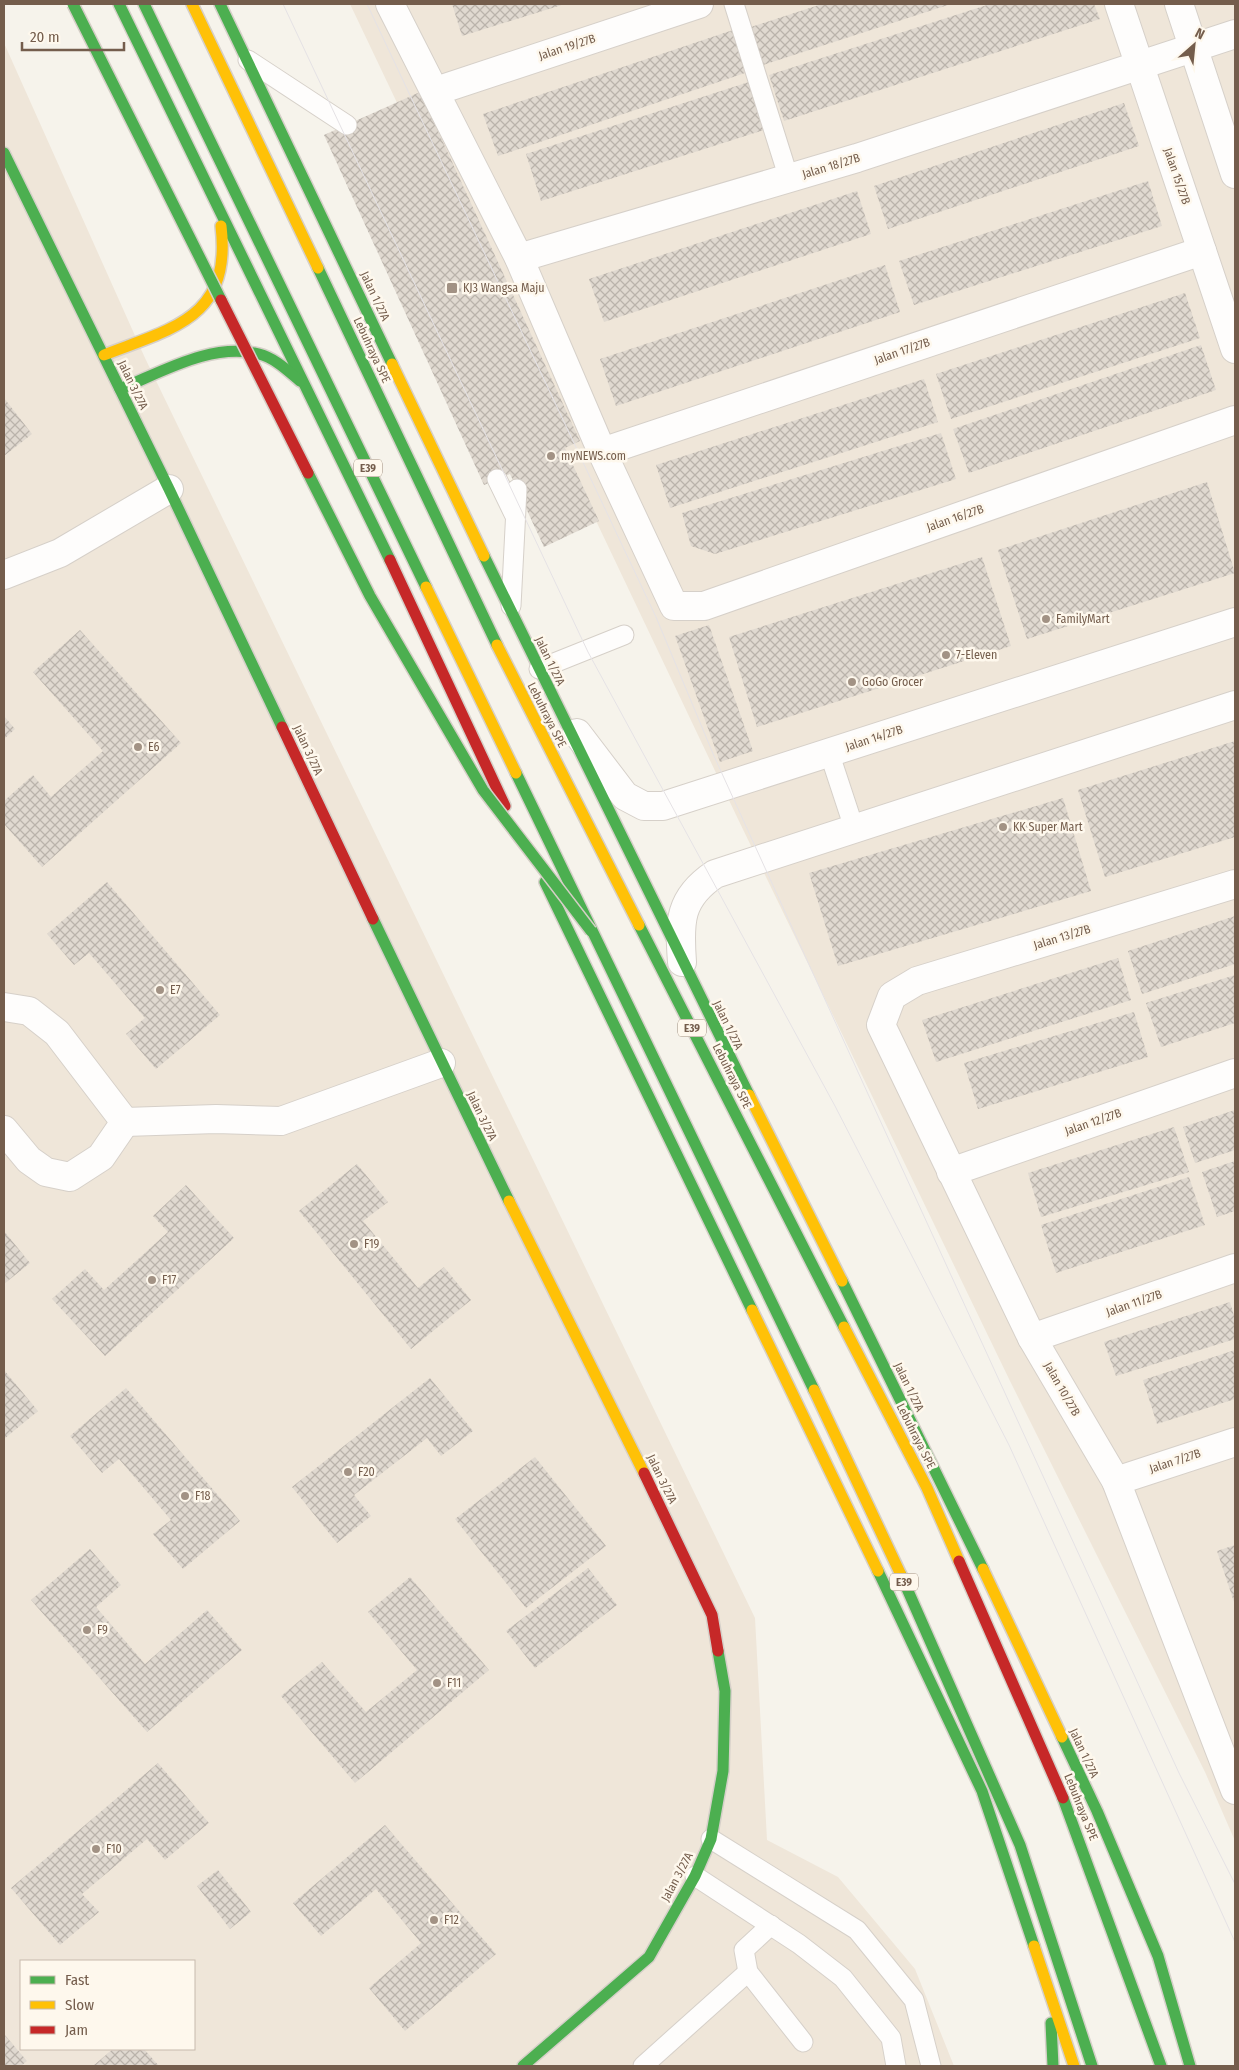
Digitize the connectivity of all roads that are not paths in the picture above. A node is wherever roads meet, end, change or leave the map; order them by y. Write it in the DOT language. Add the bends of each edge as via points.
graph roads {
  1 [pos="73,4"];
  2 [pos="119,4"];
  3 [pos="144,4"];
  4 [pos="192,4"];
  5 [pos="220,4"];
  6 [pos="390,4"];
  7 [pos="698,4"];
  8 [pos="734,4"];
  9 [pos="1119,4"];
  10 [pos="1178,4"];
  11 [pos="1235,34"];
  12 [pos="1193,48"];
  13 [pos="248,60"];
  14 [pos="1140,66"];
  15 [pos="436,91"];
  16 [pos="340,128"];
  17 [pos="4,153"];
  18 [pos="1235,174"];
  19 [pos="789,179"];
  20 [pos="219,214"];
  21 [pos="1202,251"];
  22 [pos="519,258"];
  23 [pos="1235,349"];
  24 [pos="104,355"];
  25 [pos="303,384"];
  26 [pos="120,389"];
  27 [pos="1235,420"];
  28 [pos="602,452"];
  29 [pos="497,479"];
  30 [pos="169,489"];
  31 [pos="516,489"];
  32 [pos="515,517"];
  33 [pos="4,575"];
  34 [pos="510,612"];
  35 [pos="1235,622"];
  36 [pos="624,635"];
  37 [pos="539,669"];
  38 [pos="554,702"];
  39 [pos="1235,706"];
  40 [pos="829,752"];
  41 [pos="854,828"];
  42 [pos="1235,884"];
  43 [pos="591,932"];
  44 [pos="682,962"];
  45 [pos="892,996"];
  46 [pos="4,1007"];
  47 [pos="441,1064"];
  48 [pos="1235,1073"];
  49 [pos="125,1122"];
  50 [pos="4,1130"];
  51 [pos="951,1172"];
  52 [pos="1235,1268"];
  53 [pos="1032,1338"];
  54 [pos="1235,1442"];
  55 [pos="1116,1481"];
  56 [pos="1235,1790"];
  57 [pos="711,1839"];
  58 [pos="695,1876"];
  59 [pos="771,1925"];
  60 [pos="1158,1956"];
  61 [pos="748,1972"];
  62 [pos="1050,1990"];
  63 [pos="1195,2041"];
  64 [pos="803,2042"];
  65 [pos="523,2066"];
  66 [pos="643,2066"];
  67 [pos="896,2066"];
  68 [pos="931,2066"];
  69 [pos="1053,2066"];
  70 [pos="1074,2066"];
  71 [pos="1092,2066"];
  72 [pos="1161,2066"];
  73 [pos="1190,2066"];
  1 -- 43 [label="main road, bridge" via="370,596 483,790"];
  2 -- 20 [label="main road"];
  3 -- 43 [label="main road, E39, bridge"];
  4 -- 72 [label="main road, Lebuhraya SPE / E39" via="522,697 927,1488 1071,1817"];
  5 -- 13 [label="main road, Jalan 1/27A"];
  6 -- 15 [label="street"];
  7 -- 15 [label="street, Jalan 19/27B"];
  8 -- 19 [label="lane"];
  9 -- 14 [label="street, Jalan 15/27B"];
  10 -- 12 [label="street"];
  11 -- 12 [label="street, Jalan 18/27B"];
  12 -- 14 [label="street, Jalan 18/27B"];
  12 -- 18 [label="street"];
  13 -- 16 [label="lane" via="323,109"];
  13 -- 34 [label="main road, Jalan 1/27A"];
  14 -- 19 [label="street, Jalan 18/27B"];
  14 -- 21 [label="street, Jalan 15/27B"];
  15 -- 22 [label="street"];
  17 -- 24 [label="main road, Jalan 3/27A"];
  19 -- 22 [label="street, Jalan 18/27B"];
  20 -- 24 [label="main road" via="223,261 216,285 203,304 191,317 172,328"];
  20 -- 25 [label="main road"];
  21 -- 23 [label="street, Jalan 15/27B"];
  21 -- 28 [label="street, Jalan 17/27B"];
  22 -- 28 [label="street"];
  24 -- 26 [label="main road, Jalan 3/27A"];
  25 -- 26 [label="main road" via="282,365 259,354 234,351 191,362"];
  25 -- 62 [label="main road" via="417,616 501,800 524,838 974,1773"];
  26 -- 30 [label="main road, Jalan 3/27A"];
  27 -- 28 [label="street, Jalan 16/27B" via="704,606 674,606"];
  29 -- 32 [label="lane"];
  30 -- 33 [label="street" via="60,553"];
  30 -- 47 [label="main road, Jalan 3/27A"];
  31 -- 32 [label="lane"];
  32 -- 34 [label="lane"];
  34 -- 37 [label="main road, Jalan 1/27A"];
  35 -- 40 [label="street, Jalan 14/27B"];
  36 -- 37 [label="lane"];
  37 -- 38 [label="main road, Jalan 1/27A"];
  38 -- 40 [label="street, Jalan 14/27B" via="625,796 644,806 662,806"];
  38 -- 44 [label="main road, Jalan 1/27A"];
  39 -- 41 [label="street"];
  40 -- 41 [label="lane"];
  41 -- 44 [label="street" via="715,874 700,883 683,910 680,927"];
  42 -- 45 [label="street, Jalan 13/27B" via="917,981"];
  43 -- 71 [label="main road, E39" via="869,1504 1020,1845"];
  44 -- 60 [label="main road, Jalan 1/27A" via="968,1536 1096,1811"];
  45 -- 51 [label="street, Jalan 10/27B" via="881,1025"];
  46 -- 49 [label="street" via="29,1011 57,1033"];
  47 -- 49 [label="street" via="281,1120"];
  47 -- 57 [label="main road, Jalan 3/27A" via="712,1615 725,1691 723,1771"];
  48 -- 51 [label="street, Jalan 12/27B"];
  49 -- 50 [label="street" via="101,1157 70,1177 46,1172 29,1160"];
  51 -- 53 [label="street, Jalan 10/27B"];
  52 -- 53 [label="street, Jalan 11/27B"];
  53 -- 55 [label="street, Jalan 10/27B"];
  54 -- 55 [label="street, Jalan 7/27B"];
  55 -- 56 [label="street, Jalan 10/27B"];
  57 -- 58 [label="main road, Jalan 3/27A"];
  57 -- 68 [label="lane" via="857,1930 914,2000"];
  58 -- 59 [label="lane"];
  58 -- 65 [label="main road, Jalan 3/27A" via="649,1957"];
  59 -- 61 [label="lane" via="744,1950"];
  59 -- 67 [label="lane" via="843,1978 891,2038"];
  60 -- 63 [label="main road"];
  60 -- 73 [label="main road, Jalan 1/27A"];
  61 -- 64 [label="lane"];
  61 -- 66 [label="lane"];
  62 -- 69 [label="main road"];
  62 -- 70 [label="main road"];
}
